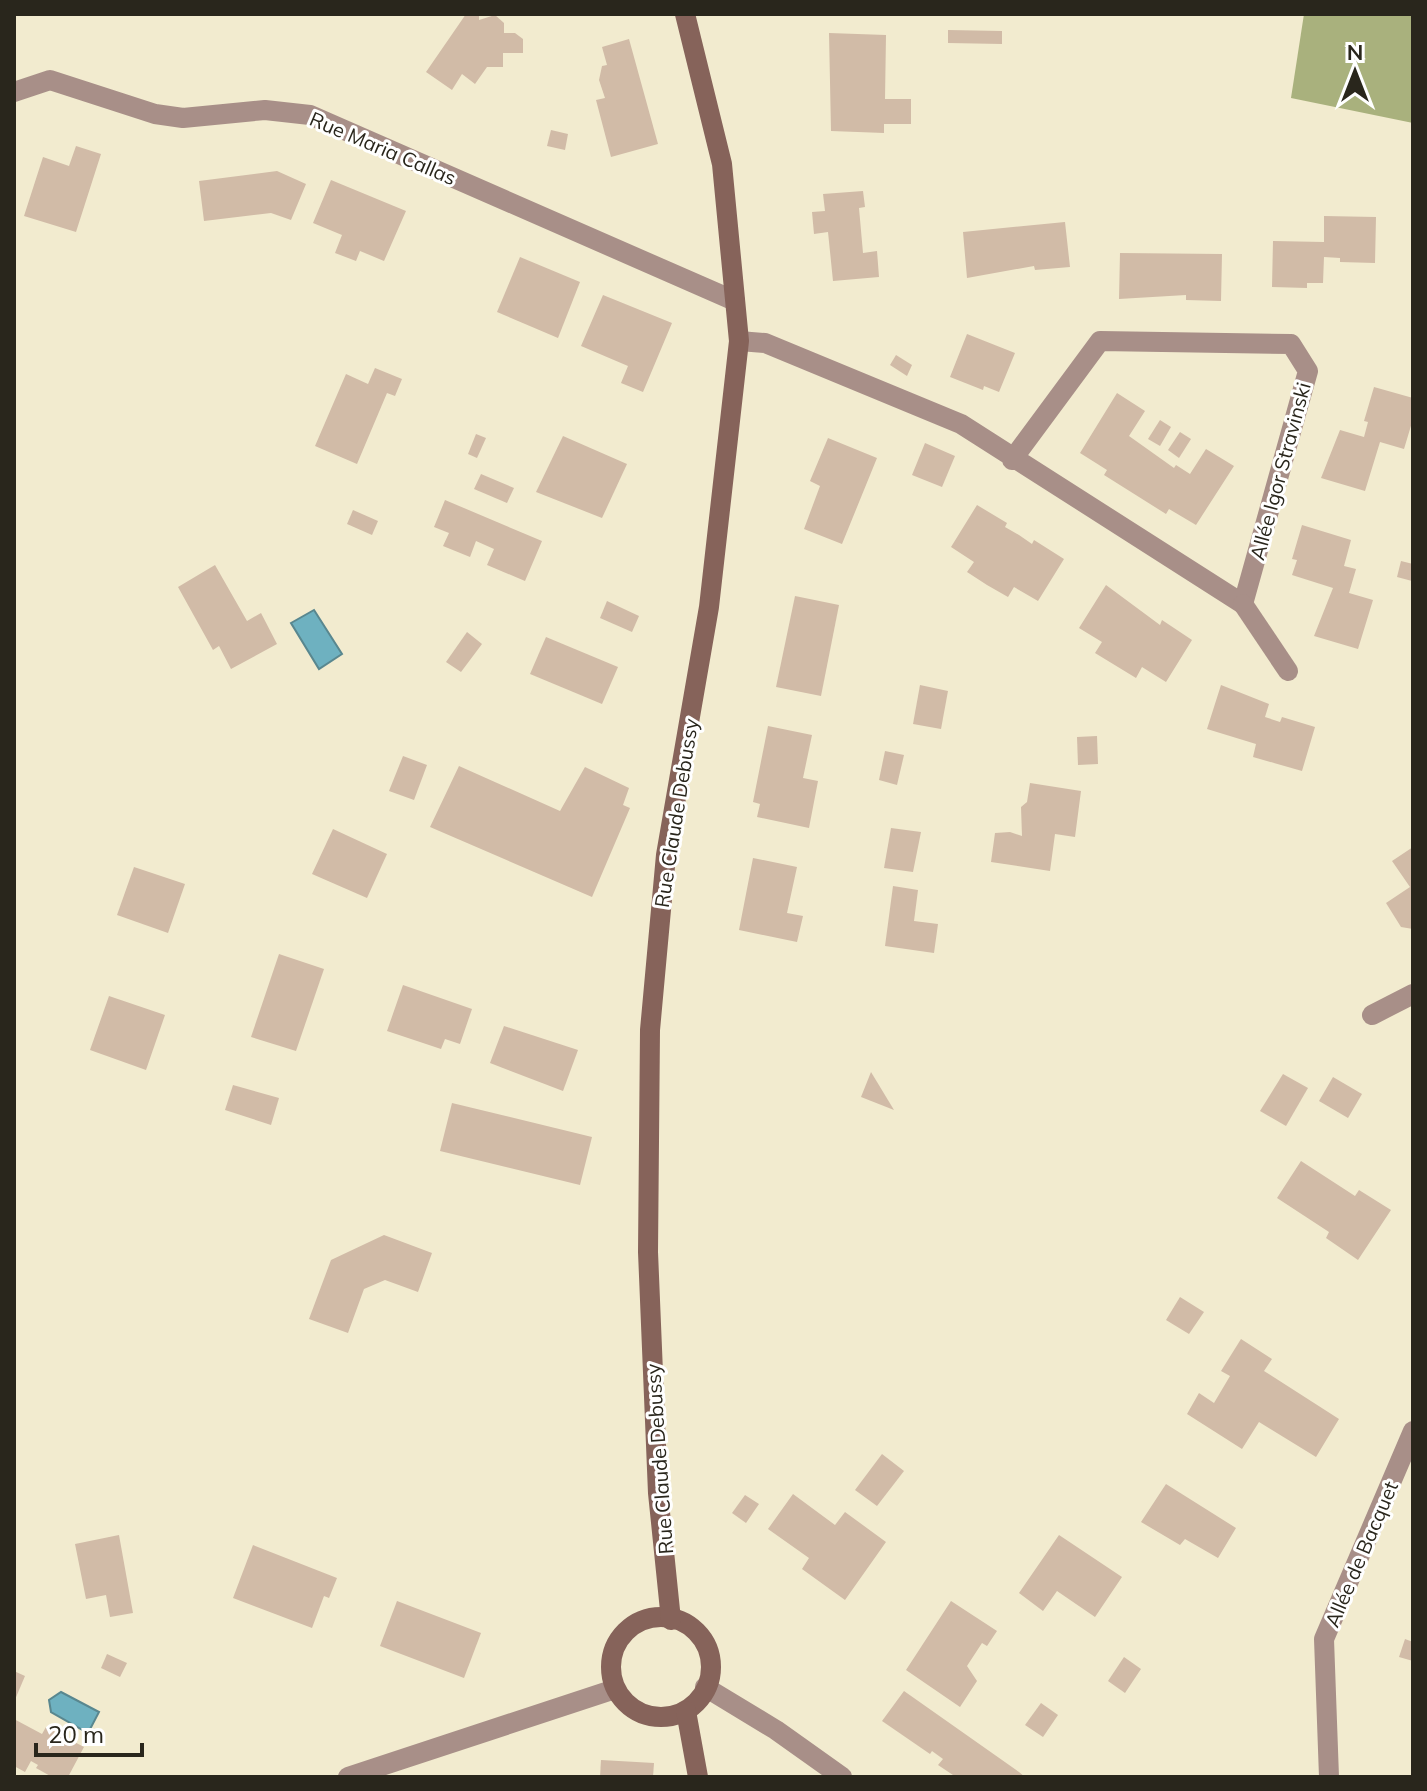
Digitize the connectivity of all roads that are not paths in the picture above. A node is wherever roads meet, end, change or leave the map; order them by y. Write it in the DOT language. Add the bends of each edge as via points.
graph roads {
  1 [pos="685,14"];
  2 [pos="14,92"];
  3 [pos="735,301"];
  4 [pos="739,341"];
  5 [pos="1012,460"];
  6 [pos="1243,604"];
  7 [pos="1288,671"];
  8 [pos="1413,994"];
  9 [pos="1372,1015"];
  10 [pos="1413,1431"];
  11 [pos="671,1620"];
  12 [pos="705,1687"];
  13 [pos="615,1689"];
  14 [pos="686,1711"];
  15 [pos="348,1777"];
  16 [pos="698,1777"];
  17 [pos="842,1777"];
  18 [pos="1329,1777"];
  1 -- 3 [label="street, Rue Claude Debussy" via="722,164"];
  2 -- 3 [label="street, Rue Maria Callas" via="50,80 183,118 265,110 310,115"];
  3 -- 4 [label="street, Rue Claude Debussy"];
  4 -- 5 [label="street" via="765,343 961,424"];
  4 -- 11 [label="street, Rue Claude Debussy" via="709,607 666,855 650,1030 648,1252 658,1493"];
  5 -- 6 [label="street"];
  5 -- 6 [label="street, Allée Igor Stravinski" via="1100,341 1291,344 1308,371"];
  6 -- 7 [label="street"];
  8 -- 9 [label="street"];
  10 -- 18 [label="street, Allée de Bacquet" via="1324,1639"];
  11 -- 12 [label="street" via="695,1630 708,1651 710,1676"];
  11 -- 13 [label="street" via="653,1617 628,1628 613,1648 610,1670"];
  12 -- 14 [label="street"];
  12 -- 17 [label="street"];
  13 -- 14 [label="street" via="644,1715 670,1717"];
  13 -- 15 [label="street"];
  14 -- 16 [label="street"];
}
